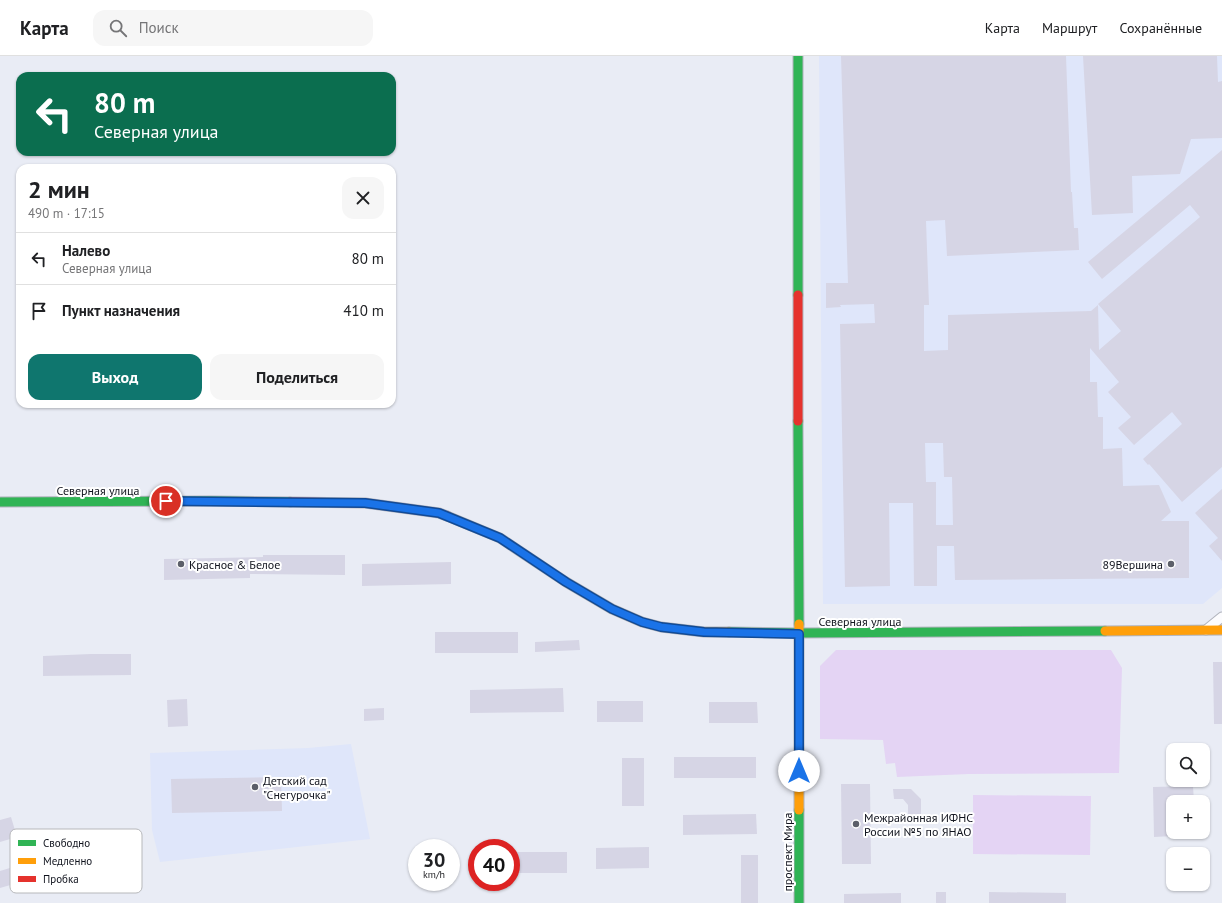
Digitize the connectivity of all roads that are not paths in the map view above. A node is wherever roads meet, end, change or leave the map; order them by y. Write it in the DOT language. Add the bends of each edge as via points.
graph roads {
  1 [pos="798,56"];
  2 [pos="0,502"];
  3 [pos="1222,617"];
  4 [pos="1206,630"];
  5 [pos="1222,630"];
  6 [pos="799,634"];
  7 [pos="799,903"];
  1 -- 6 [label="street, проспект Мира"];
  2 -- 6 [label="street, Северная улица" via="365,503 439,513 500,538 566,582 612,609 642,622 704,632"];
  3 -- 4 [label="street"];
  4 -- 5 [label="street, Северная улица"];
  4 -- 6 [label="street, Северная улица"];
  6 -- 7 [label="street, проспект Мира"];
}
